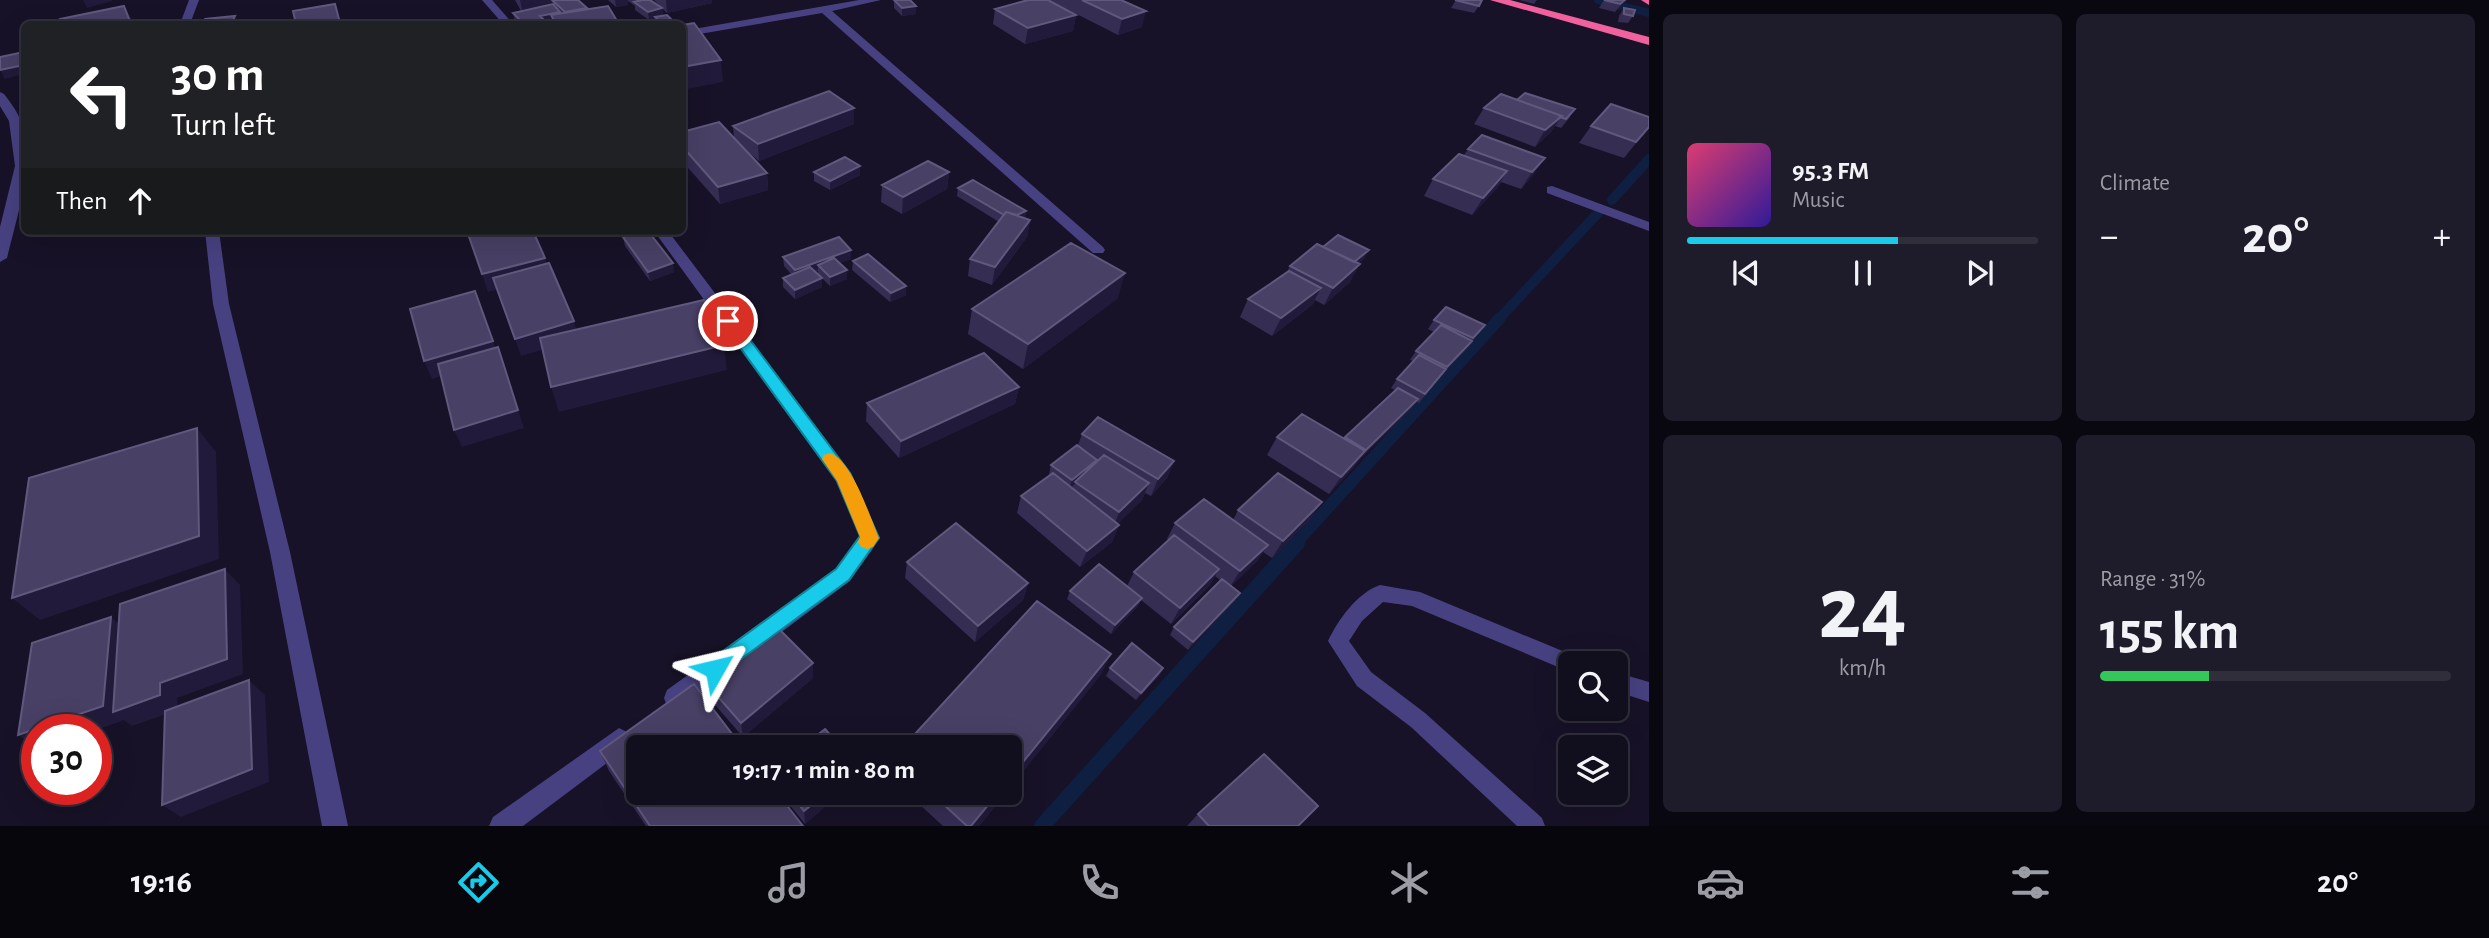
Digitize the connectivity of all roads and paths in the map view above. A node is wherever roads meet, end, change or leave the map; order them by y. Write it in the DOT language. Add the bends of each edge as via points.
graph roads {
  1 [pos="194,0"];
  2 [pos="487,0"];
  3 [pos="874,0"];
  4 [pos="1496,0"];
  5 [pos="824,9"];
  6 [pos="186,21"];
  7 [pos="505,21"];
  8 [pos="686,33"];
  9 [pos="1649,41"];
  10 [pos="0,96"];
  11 [pos="1552,190"];
  12 [pos="1649,226"];
  13 [pos="212,235"];
  14 [pos="664,235"];
  15 [pos="1098,250"];
  16 [pos="0,258"];
  17 [pos="1558,658"];
  18 [pos="1628,685"];
  19 [pos="1649,692"];
  20 [pos="656,713"];
  21 [pos="634,729"];
  22 [pos="335,826"];
  23 [pos="502,826"];
  24 [pos="1534,826"];
  1 -- 6 [label="street"];
  2 -- 7 [label="street"];
  3 -- 5 [label="street"];
  4 -- 9 [label="highway"];
  5 -- 8 [label="street"];
  5 -- 15 [label="street"];
  10 -- 16 [label="street" via="16,121 21,166"];
  11 -- 12 [label="street"];
  13 -- 22 [label="street" via="221,304 280,552"];
  14 -- 20 [label="street" via="844,478 870,538 843,575"];
  17 -- 24 [label="lane" via="1413,598 1380,593 1354,615 1338,641 1364,679 1418,720"];
  18 -- 19 [label="lane"];
  21 -- 23 [label="street"];
}
